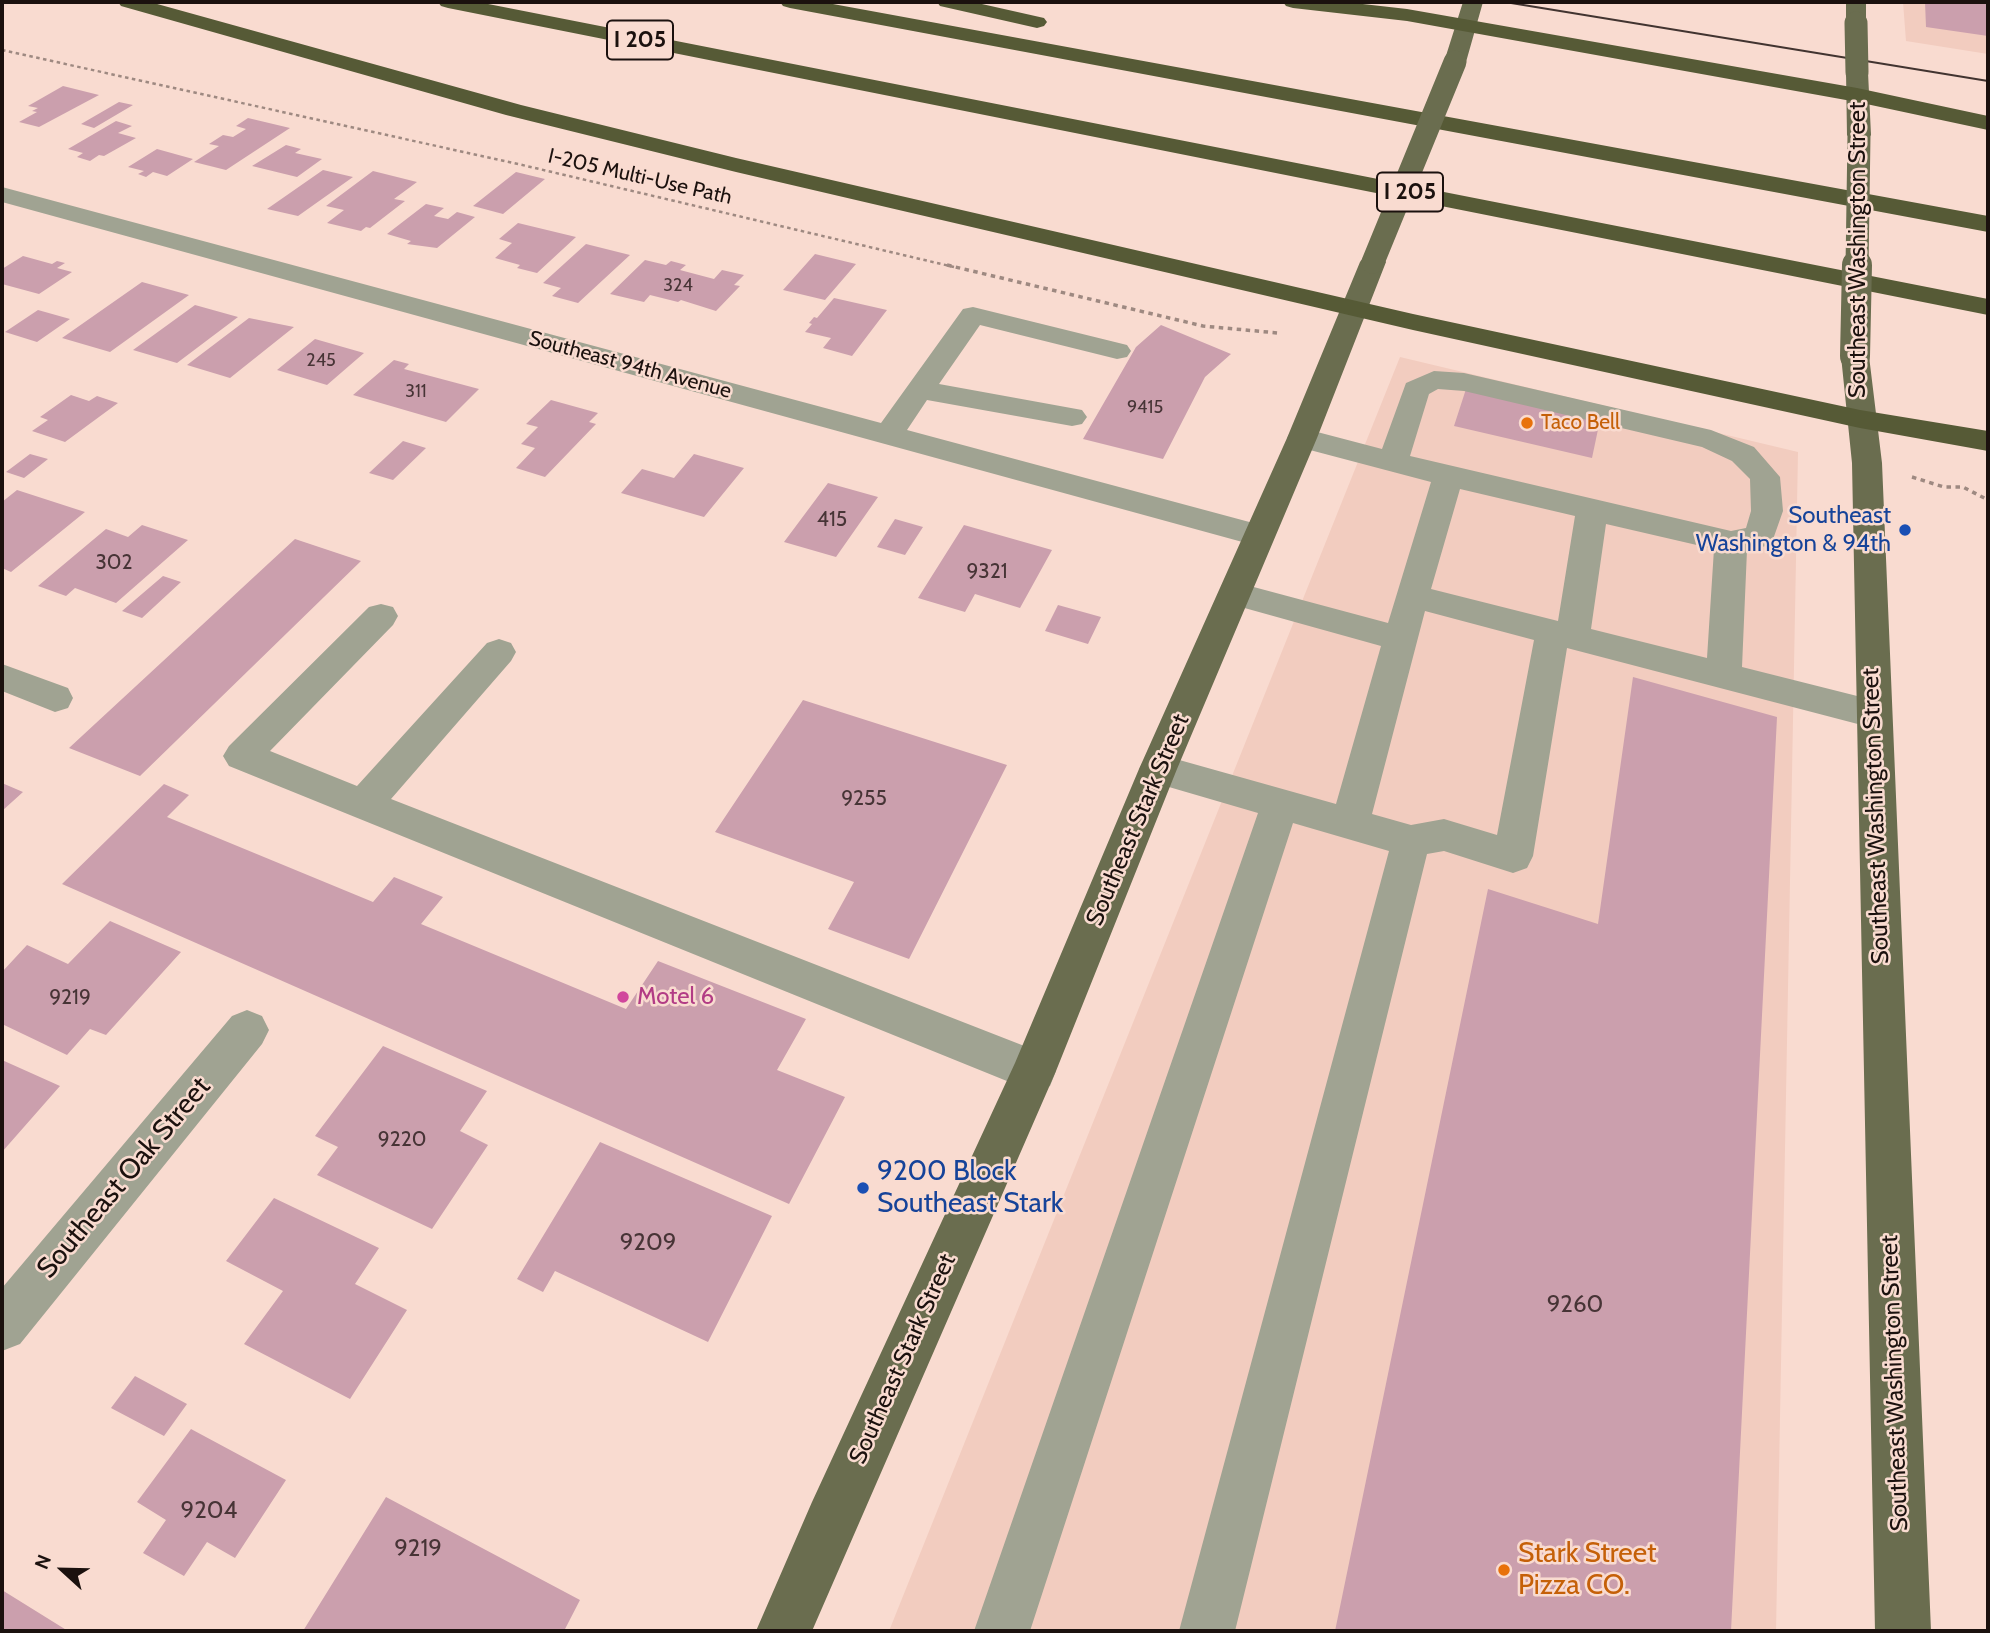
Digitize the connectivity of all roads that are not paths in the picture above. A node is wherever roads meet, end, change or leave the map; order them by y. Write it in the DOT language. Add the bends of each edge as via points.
graph roads {
  1 [pos="128,2"];
  2 [pos="448,2"];
  3 [pos="790,2"];
  4 [pos="947,2"];
  5 [pos="1293,2"];
  6 [pos="1473,2"];
  7 [pos="1856,12"];
  8 [pos="1055,26"];
  9 [pos="1466,28"];
  10 [pos="1136,46"];
  11 [pos="1252,87"];
  12 [pos="1857,96"];
  13 [pos="1988,123"];
  14 [pos="2,194"];
  15 [pos="1988,224"];
  16 [pos="1988,307"];
  17 [pos="1354,308"];
  18 [pos="1118,351"];
  19 [pos="920,390"];
  20 [pos="1072,416"];
  21 [pos="1860,419"];
  22 [pos="888,435"];
  23 [pos="1302,438"];
  24 [pos="1988,440"];
  25 [pos="1393,461"];
  26 [pos="1448,476"];
  27 [pos="1592,509"];
  28 [pos="1257,536"];
  29 [pos="1731,542"];
  30 [pos="1235,594"];
  31 [pos="1412,596"];
  32 [pos="381,616"];
  33 [pos="1563,635"];
  34 [pos="1400,639"];
  35 [pos="499,652"];
  36 [pos="1724,676"];
  37 [pos="2,677"];
  38 [pos="55,698"];
  39 [pos="1873,714"];
  40 [pos="1158,769"];
  41 [pos="364,804"];
  42 [pos="1280,804"];
  43 [pos="1350,824"];
  44 [pos="1411,841"];
  45 [pos="247,1030"];
  46 [pos="1034,1071"];
  47 [pos="2,1325"];
  48 [pos="784,1631"];
  49 [pos="1002,1631"];
  50 [pos="1207,1631"];
  51 [pos="1903,1631"];
  1 -- 17 [label="highway" via="736,165"];
  2 -- 16 [label="highway, I 205"];
  3 -- 11 [label="highway"];
  4 -- 8 [label="highway"];
  5 -- 9 [label="highway" via="1407,15"];
  6 -- 9 [label="main road, Southeast Stark Street"];
  7 -- 12 [label="main road, Southeast Washington Street, bridge"];
  9 -- 12 [label="highway"];
  9 -- 17 [label="main road, Southeast Stark Street, bridge"];
  10 -- 11 [label="highway"];
  11 -- 15 [label="highway"];
  12 -- 13 [label="highway"];
  12 -- 21 [label="main road, Southeast Washington Street, bridge" via="1855,356"];
  14 -- 22 [label="street, Southeast 94th Avenue"];
  17 -- 21 [label="highway"];
  17 -- 23 [label="main road, Southeast Stark Street"];
  18 -- 19 [label="street" via="973,315"];
  19 -- 20 [label="street"];
  19 -- 22 [label="street"];
  21 -- 24 [label="highway"];
  21 -- 39 [label="main road, Southeast Washington Street" via="1867,463"];
  22 -- 28 [label="street, Southeast 94th Avenue"];
  23 -- 25 [label="street"];
  23 -- 28 [label="main road, Southeast Stark Street"];
  25 -- 26 [label="street"];
  25 -- 29 [label="street" via="1416,389 1434,380 1464,382 1698,437 1743,454 1765,477 1767,511 1760,537"];
  26 -- 27 [label="street"];
  26 -- 31 [label="street"];
  27 -- 29 [label="street"];
  27 -- 33 [label="street"];
  28 -- 30 [label="main road, Southeast Stark Street"];
  29 -- 36 [label="street"];
  30 -- 34 [label="street"];
  30 -- 40 [label="main road, Southeast Stark Street"];
  31 -- 33 [label="street"];
  31 -- 34 [label="street"];
  32 -- 41 [label="street" via="242,756"];
  33 -- 36 [label="street"];
  33 -- 44 [label="street" via="1513,856 1444,835"];
  34 -- 43 [label="street"];
  35 -- 41 [label="street"];
  36 -- 39 [label="street"];
  37 -- 38 [label="street"];
  39 -- 51 [label="main road, Southeast Washington Street"];
  40 -- 42 [label="street"];
  40 -- 46 [label="main road, Southeast Stark Street"];
  41 -- 46 [label="street"];
  42 -- 43 [label="street"];
  42 -- 49 [label="street"];
  43 -- 44 [label="street"];
  44 -- 50 [label="street"];
  45 -- 47 [label="street, Southeast Oak Street"];
  46 -- 48 [label="main road, Southeast Stark Street"];
}
